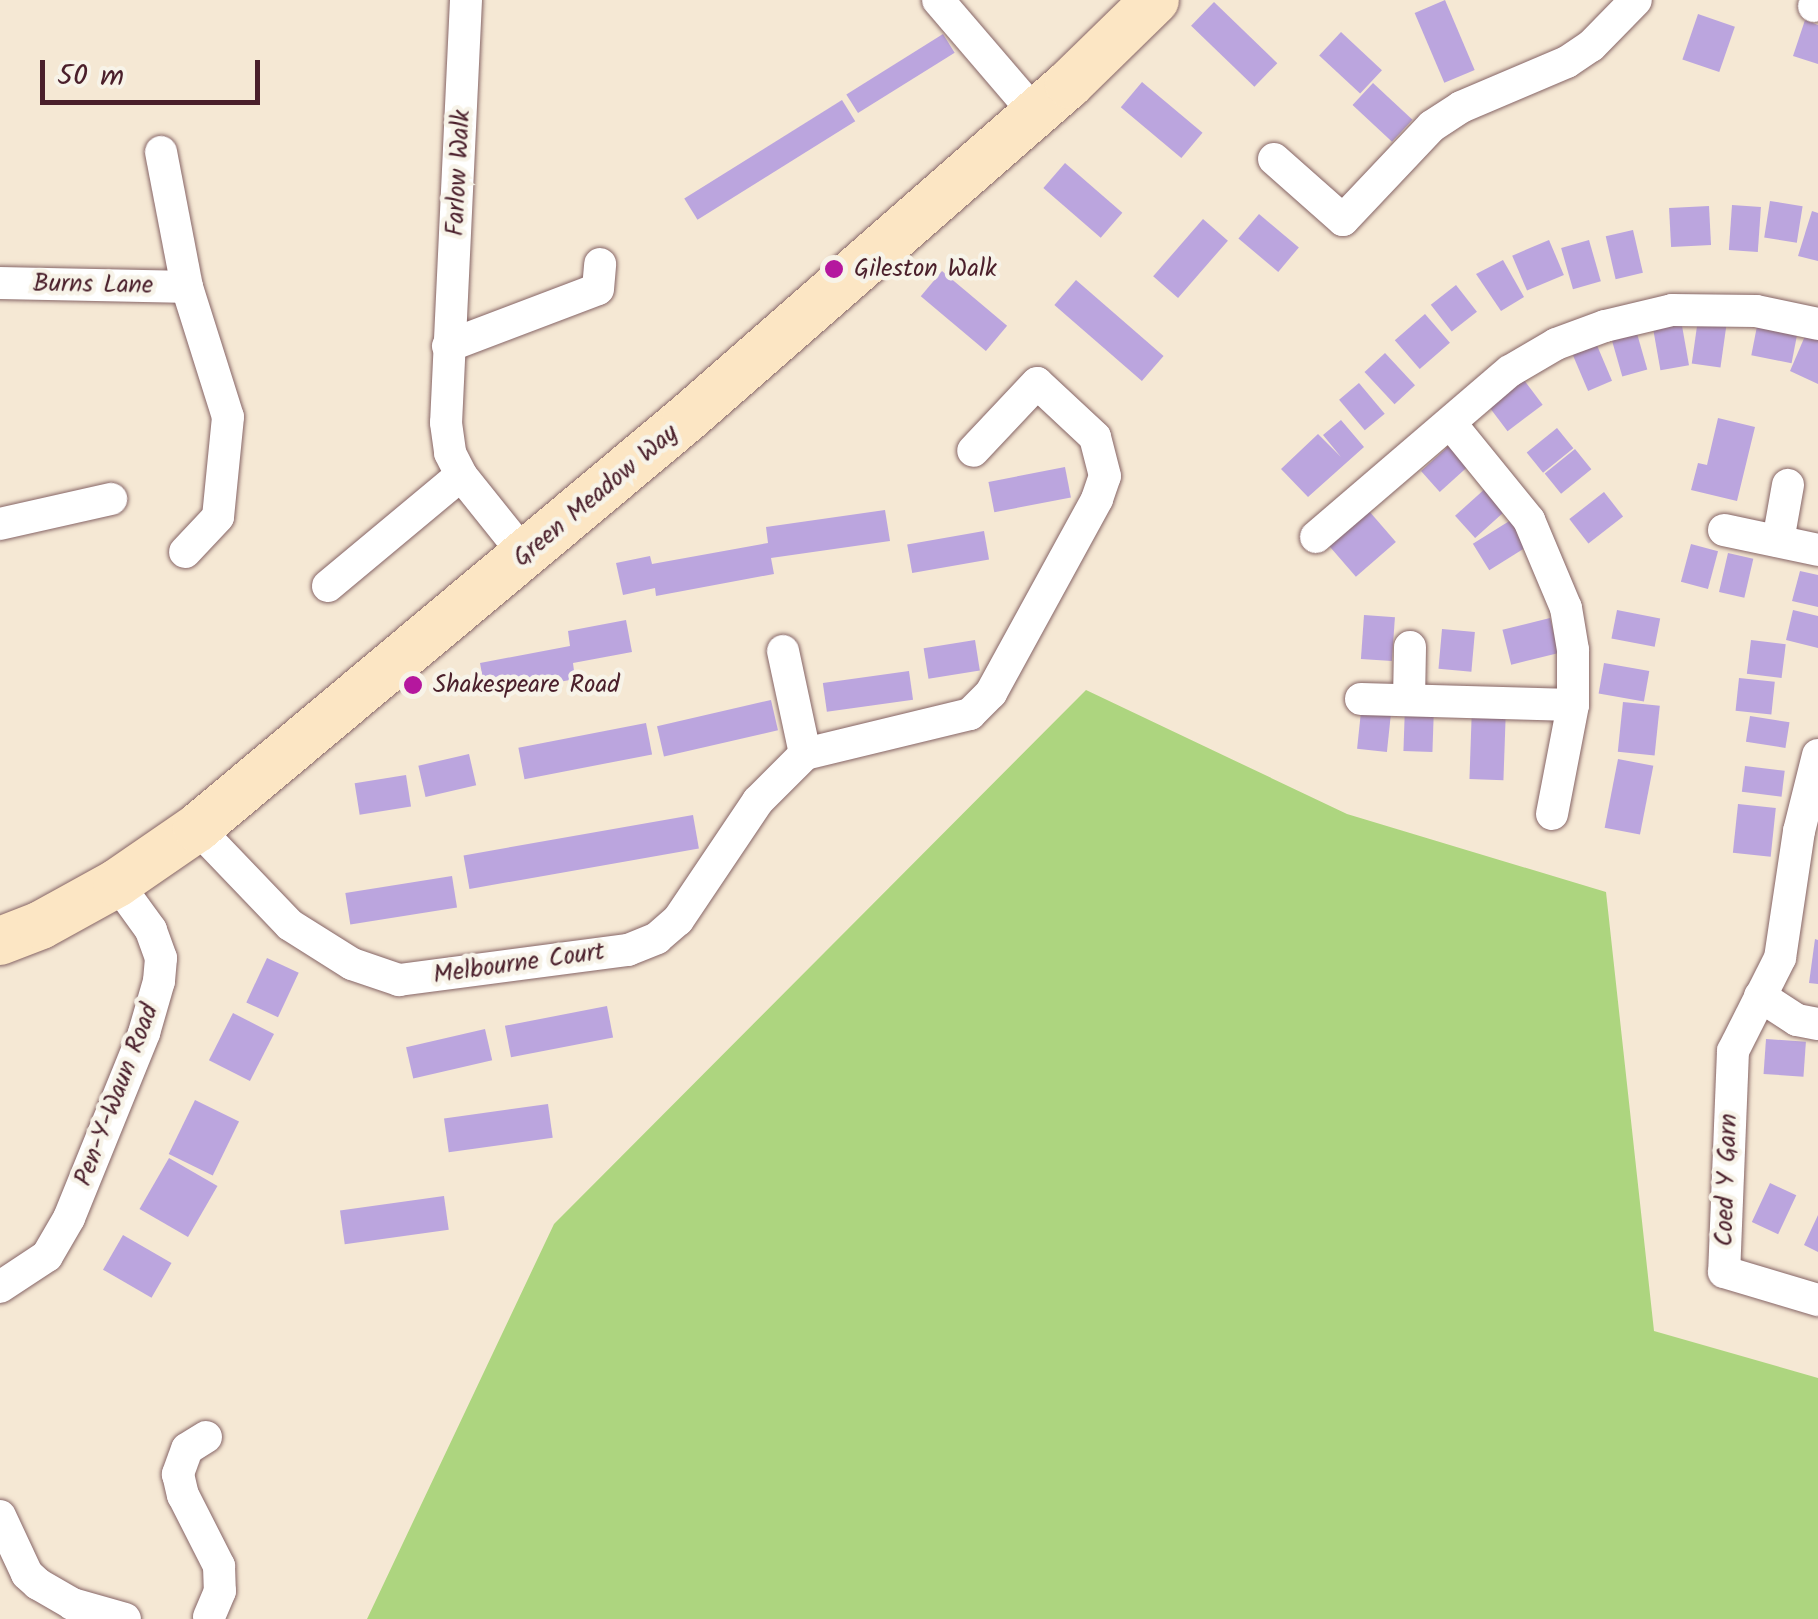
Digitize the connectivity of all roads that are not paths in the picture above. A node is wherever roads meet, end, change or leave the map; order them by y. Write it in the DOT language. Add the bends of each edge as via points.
graph roads {
  1 [pos="466,0"];
  2 [pos="938,0"];
  3 [pos="1154,0"];
  4 [pos="1636,0"];
  5 [pos="1035,113"];
  6 [pos="161,152"];
  7 [pos="1274,159"];
  8 [pos="600,264"];
  9 [pos="0,282"];
  10 [pos="187,286"];
  11 [pos="1818,324"];
  12 [pos="448,346"];
  13 [pos="1452,424"];
  14 [pos="973,451"];
  15 [pos="461,475"];
  16 [pos="1788,485"];
  17 [pos="111,498"];
  18 [pos="0,524"];
  19 [pos="1724,530"];
  20 [pos="1316,538"];
  21 [pos="1778,540"];
  22 [pos="1818,550"];
  23 [pos="185,552"];
  24 [pos="526,556"];
  25 [pos="328,586"];
  26 [pos="1410,647"];
  27 [pos="783,651"];
  28 [pos="1361,699"];
  29 [pos="1409,700"];
  30 [pos="1572,704"];
  31 [pos="804,754"];
  32 [pos="1818,755"];
  33 [pos="1552,814"];
  34 [pos="197,828"];
  35 [pos="116,884"];
  36 [pos="0,941"];
  37 [pos="1760,996"];
  38 [pos="1818,1024"];
  39 [pos="0,1287"];
  40 [pos="1818,1300"];
  41 [pos="206,1437"];
  42 [pos="0,1516"];
  43 [pos="209,1618"];
  44 [pos="125,1619"];
  1 -- 12 [label="street, Farlow Walk"];
  2 -- 5 [label="street"];
  3 -- 5 [label="street, Green Meadow Way"];
  4 -- 7 [label="street" via="1566,62 1432,126 1343,220"];
  5 -- 24 [label="street, Green Meadow Way"];
  6 -- 10 [label="street, Burns Lane"];
  8 -- 12 [label="street" via="598,289"];
  9 -- 10 [label="street, Burns Lane"];
  10 -- 23 [label="street, Burns Lane" via="228,417 218,517"];
  11 -- 13 [label="street" via="1713,309 1672,310 1605,326 1510,371"];
  12 -- 15 [label="street, Farlow Walk" via="446,423"];
  13 -- 20 [label="street"];
  13 -- 30 [label="street" via="1530,520 1552,566 1573,650"];
  14 -- 31 [label="street" via="1036,383 1095,437 1104,476 980,706 970,714"];
  15 -- 24 [label="street, Farlow Walk"];
  15 -- 25 [label="street"];
  16 -- 21 [label="street"];
  17 -- 18 [label="street"];
  19 -- 21 [label="street"];
  21 -- 22 [label="street"];
  24 -- 34 [label="street, Green Meadow Way"];
  26 -- 29 [label="street"];
  27 -- 31 [label="street"];
  28 -- 29 [label="street"];
  29 -- 30 [label="street"];
  30 -- 33 [label="street"];
  31 -- 34 [label="street, Melbourne Court" via="758,801 678,920 658,938 628,950 448,974 398,980 324,948 290,925"];
  32 -- 37 [label="street, Coed Y Garn" via="1780,958"];
  34 -- 35 [label="street, Green Meadow Way"];
  35 -- 36 [label="street, Green Meadow Way"];
  35 -- 39 [label="street, Pen-Y-Waun Road" via="152,930 160,981 69,1218 47,1256"];
  37 -- 38 [label="street" via="1797,1020"];
  37 -- 40 [label="street, Coed Y Garn" via="1732,1051 1724,1272"];
  41 -- 43 [label="street" via="187,1450 178,1474 219,1566 220,1591"];
  42 -- 44 [label="street" via="27,1574 60,1599"];
}
